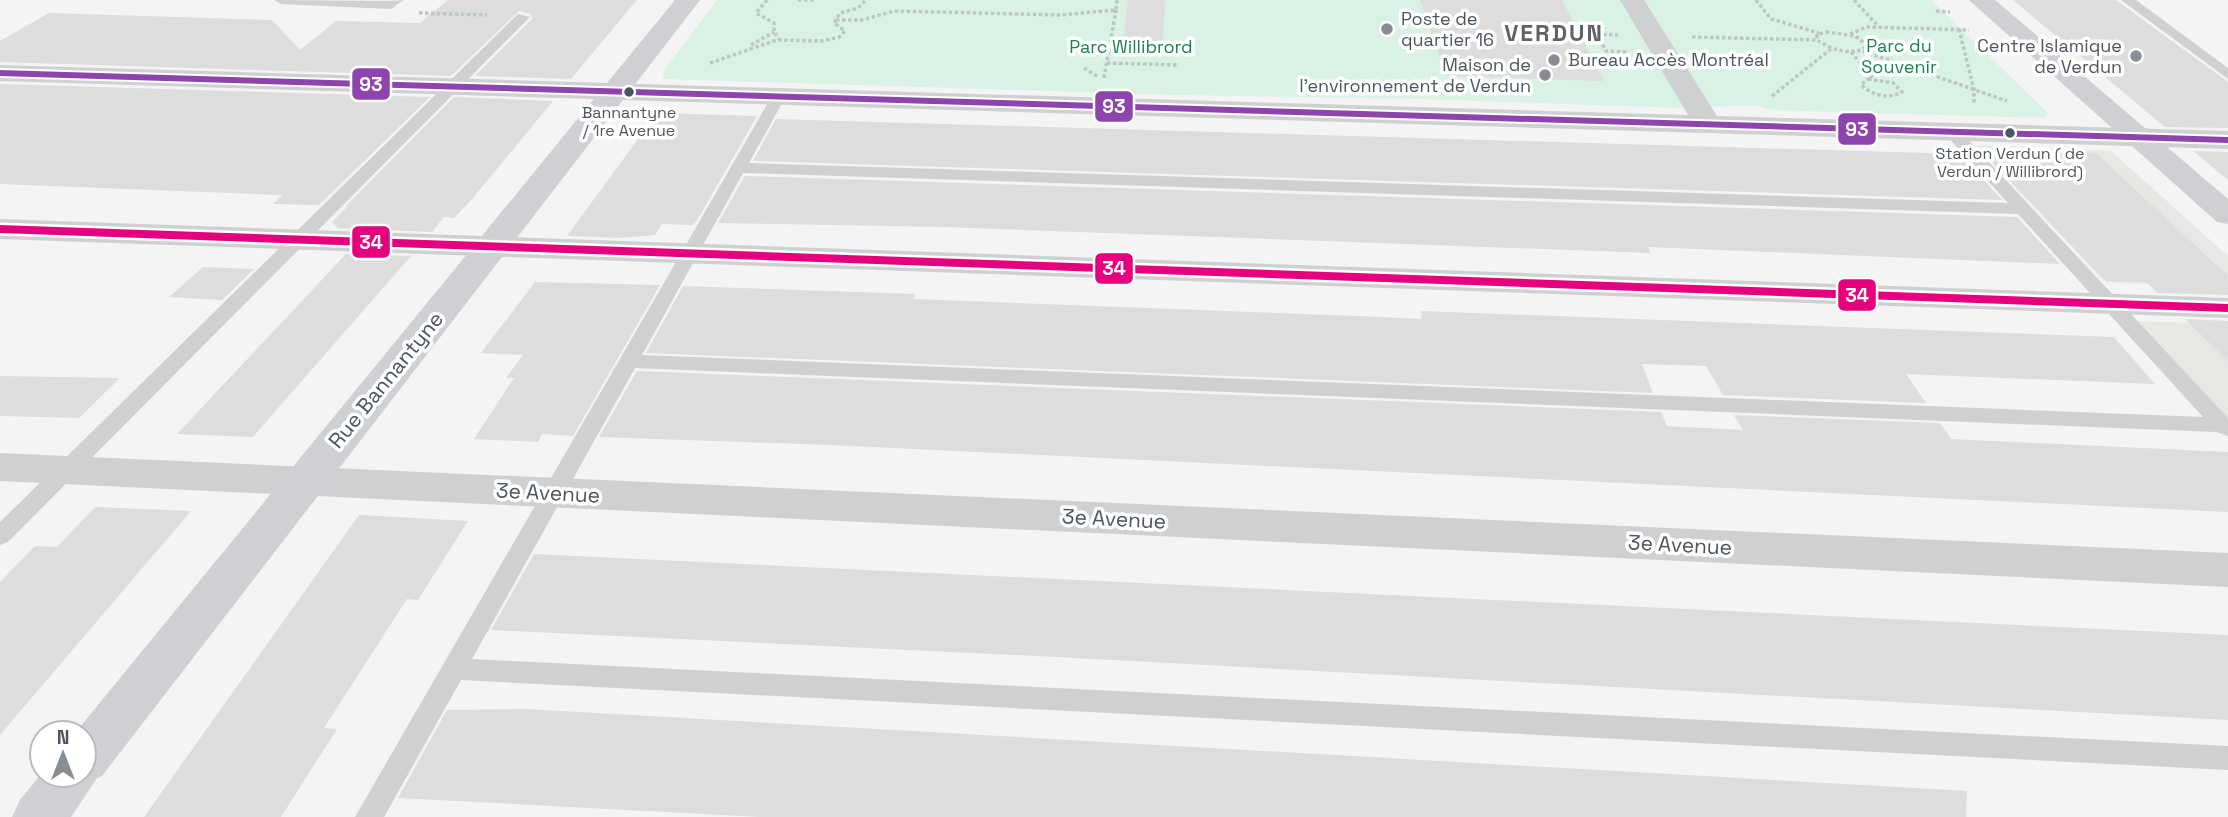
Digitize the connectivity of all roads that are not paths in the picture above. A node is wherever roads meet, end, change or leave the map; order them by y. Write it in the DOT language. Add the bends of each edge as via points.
graph roads {
  1 [pos="281,0"];
  2 [pos="397,0"];
  3 [pos="688,0"];
  4 [pos="1632,0"];
  5 [pos="1981,0"];
  6 [pos="2128,0"];
  7 [pos="340,1"];
  8 [pos="523,17"];
  9 [pos="2199,53"];
  10 [pos="2228,54"];
  11 [pos="0,73"];
  12 [pos="2228,75"];
  13 [pos="454,85"];
  14 [pos="616,91"];
  15 [pos="779,96"];
  16 [pos="1707,123"];
  17 [pos="1952,132"];
  18 [pos="2140,137"];
  19 [pos="2228,140"];
  20 [pos="739,168"];
  21 [pos="2023,209"];
  22 [pos="2228,215"];
  23 [pos="0,229"];
  24 [pos="299,239"];
  25 [pos="494,246"];
  26 [pos="692,253"];
  27 [pos="2112,304"];
  28 [pos="2228,309"];
  29 [pos="629,361"];
  30 [pos="2225,428"];
  31 [pos="0,467"];
  32 [pos="67,470"];
  33 [pos="305,482"];
  34 [pos="555,493"];
  35 [pos="0,536"];
  36 [pos="2228,570"];
  37 [pos="454,669"];
  38 [pos="98,742"];
  39 [pos="2228,758"];
  40 [pos="61,789"];
  41 [pos="39,817"];
  42 [pos="369,817"];
  1 -- 7 [label="lane"];
  2 -- 7 [label="lane" via="391,5"];
  3 -- 14 [label="street, Rue Bannantyne"];
  4 -- 16 [label="street"];
  5 -- 18 [label="street"];
  6 -- 9 [label="lane"];
  8 -- 13 [label="lane"];
  9 -- 10 [label="lane"];
  9 -- 12 [label="lane"];
  11 -- 13 [label="street"];
  13 -- 14 [label="street"];
  13 -- 24 [label="lane"];
  14 -- 15 [label="street"];
  14 -- 25 [label="street, Rue Bannantyne"];
  15 -- 16 [label="street"];
  15 -- 20 [label="lane"];
  16 -- 17 [label="street"];
  17 -- 18 [label="street"];
  17 -- 21 [label="lane"];
  18 -- 19 [label="street"];
  18 -- 22 [label="street"];
  20 -- 21 [label="lane"];
  20 -- 26 [label="lane"];
  21 -- 27 [label="lane"];
  23 -- 24 [label="street"];
  24 -- 25 [label="street"];
  24 -- 32 [label="lane"];
  25 -- 26 [label="street"];
  25 -- 33 [label="street, Rue Bannantyne"];
  26 -- 27 [label="street"];
  26 -- 29 [label="lane"];
  27 -- 28 [label="street"];
  27 -- 30 [label="lane"];
  29 -- 30 [label="lane"];
  29 -- 34 [label="lane"];
  31 -- 32 [label="street, 3e Avenue"];
  32 -- 33 [label="street, 3e Avenue"];
  32 -- 35 [label="lane"];
  33 -- 34 [label="street, 3e Avenue"];
  33 -- 38 [label="street, Rue Bannantyne"];
  34 -- 36 [label="street, 3e Avenue"];
  34 -- 37 [label="lane"];
  37 -- 39 [label="lane"];
  37 -- 42 [label="lane"];
  40 -- 41 [label="street"];
}
